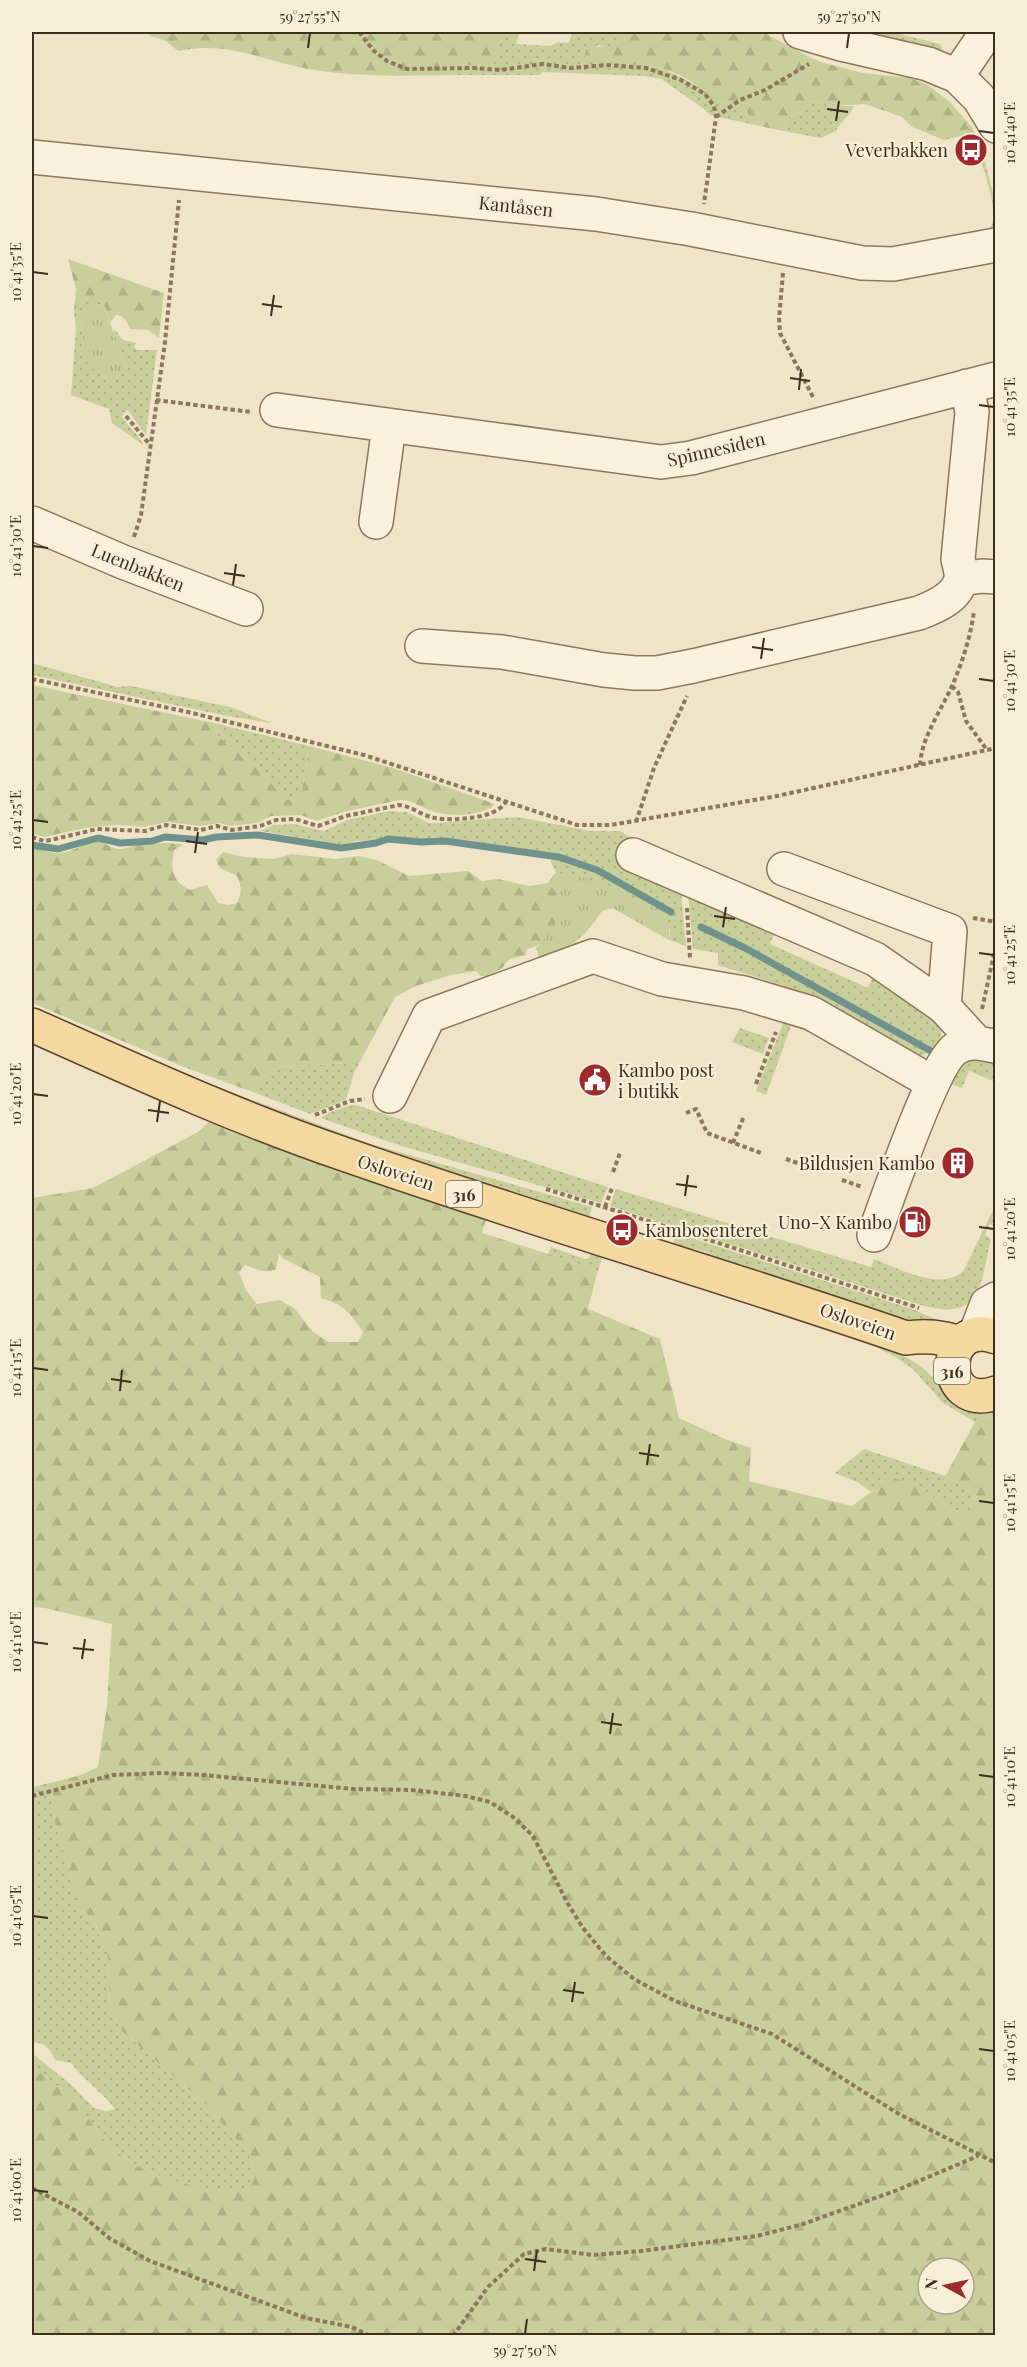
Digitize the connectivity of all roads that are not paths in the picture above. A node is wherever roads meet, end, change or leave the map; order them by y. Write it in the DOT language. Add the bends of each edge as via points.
graph roads {
  1 [pos="987,32"];
  2 [pos="808,45"];
  3 [pos="957,76"];
  4 [pos="996,126"];
  5 [pos="32,157"];
  6 [pos="996,245"];
  7 [pos="981,382"];
  8 [pos="277,410"];
  9 [pos="389,426"];
  10 [pos="376,522"];
  11 [pos="32,523"];
  12 [pos="977,578"];
  13 [pos="246,609"];
  14 [pos="422,646"];
  15 [pos="633,855"];
  16 [pos="784,869"];
  17 [pos="944,1007"];
  18 [pos="32,1025"];
  19 [pos="986,1044"];
  20 [pos="933,1083"];
  21 [pos="390,1096"];
  22 [pos="874,1235"];
  23 [pos="996,1299"];
  24 [pos="971,1346"];
  25 [pos="996,1393"];
  1 -- 3 [label="street"];
  2 -- 3 [label="street" via="840,44 928,64"];
  3 -- 4 [label="street" via="980,98"];
  5 -- 6 [label="street, Kantåsen" via="596,214 862,263 893,264"];
  7 -- 9 [label="street, Spinnesiden" via="691,458 661,462"];
  7 -- 12 [label="street, Spinnesiden" via="972,412 958,559"];
  8 -- 9 [label="street, Spinnesiden"];
  9 -- 10 [label="street"];
  11 -- 13 [label="street, Luenbakken"];
  12 -- 14 [label="street" via="920,613 657,673 604,670 502,652"];
  15 -- 17 [label="street" via="875,959"];
  16 -- 17 [label="street" via="950,931"];
  17 -- 19 [label="street"];
  18 -- 24 [label="main road, Osloveien / 316" via="234,1114 338,1152 906,1338 925,1335"];
  19 -- 20 [label="street" via="957,1047"];
  20 -- 21 [label="street" via="811,1013 744,993 662,979 593,956 429,1016"];
  20 -- 22 [label="street"];
  23 -- 24 [label="street" via="987,1304"];
  24 -- 25 [label="main road, 316" via="954,1377 964,1390 980,1396"];
}
